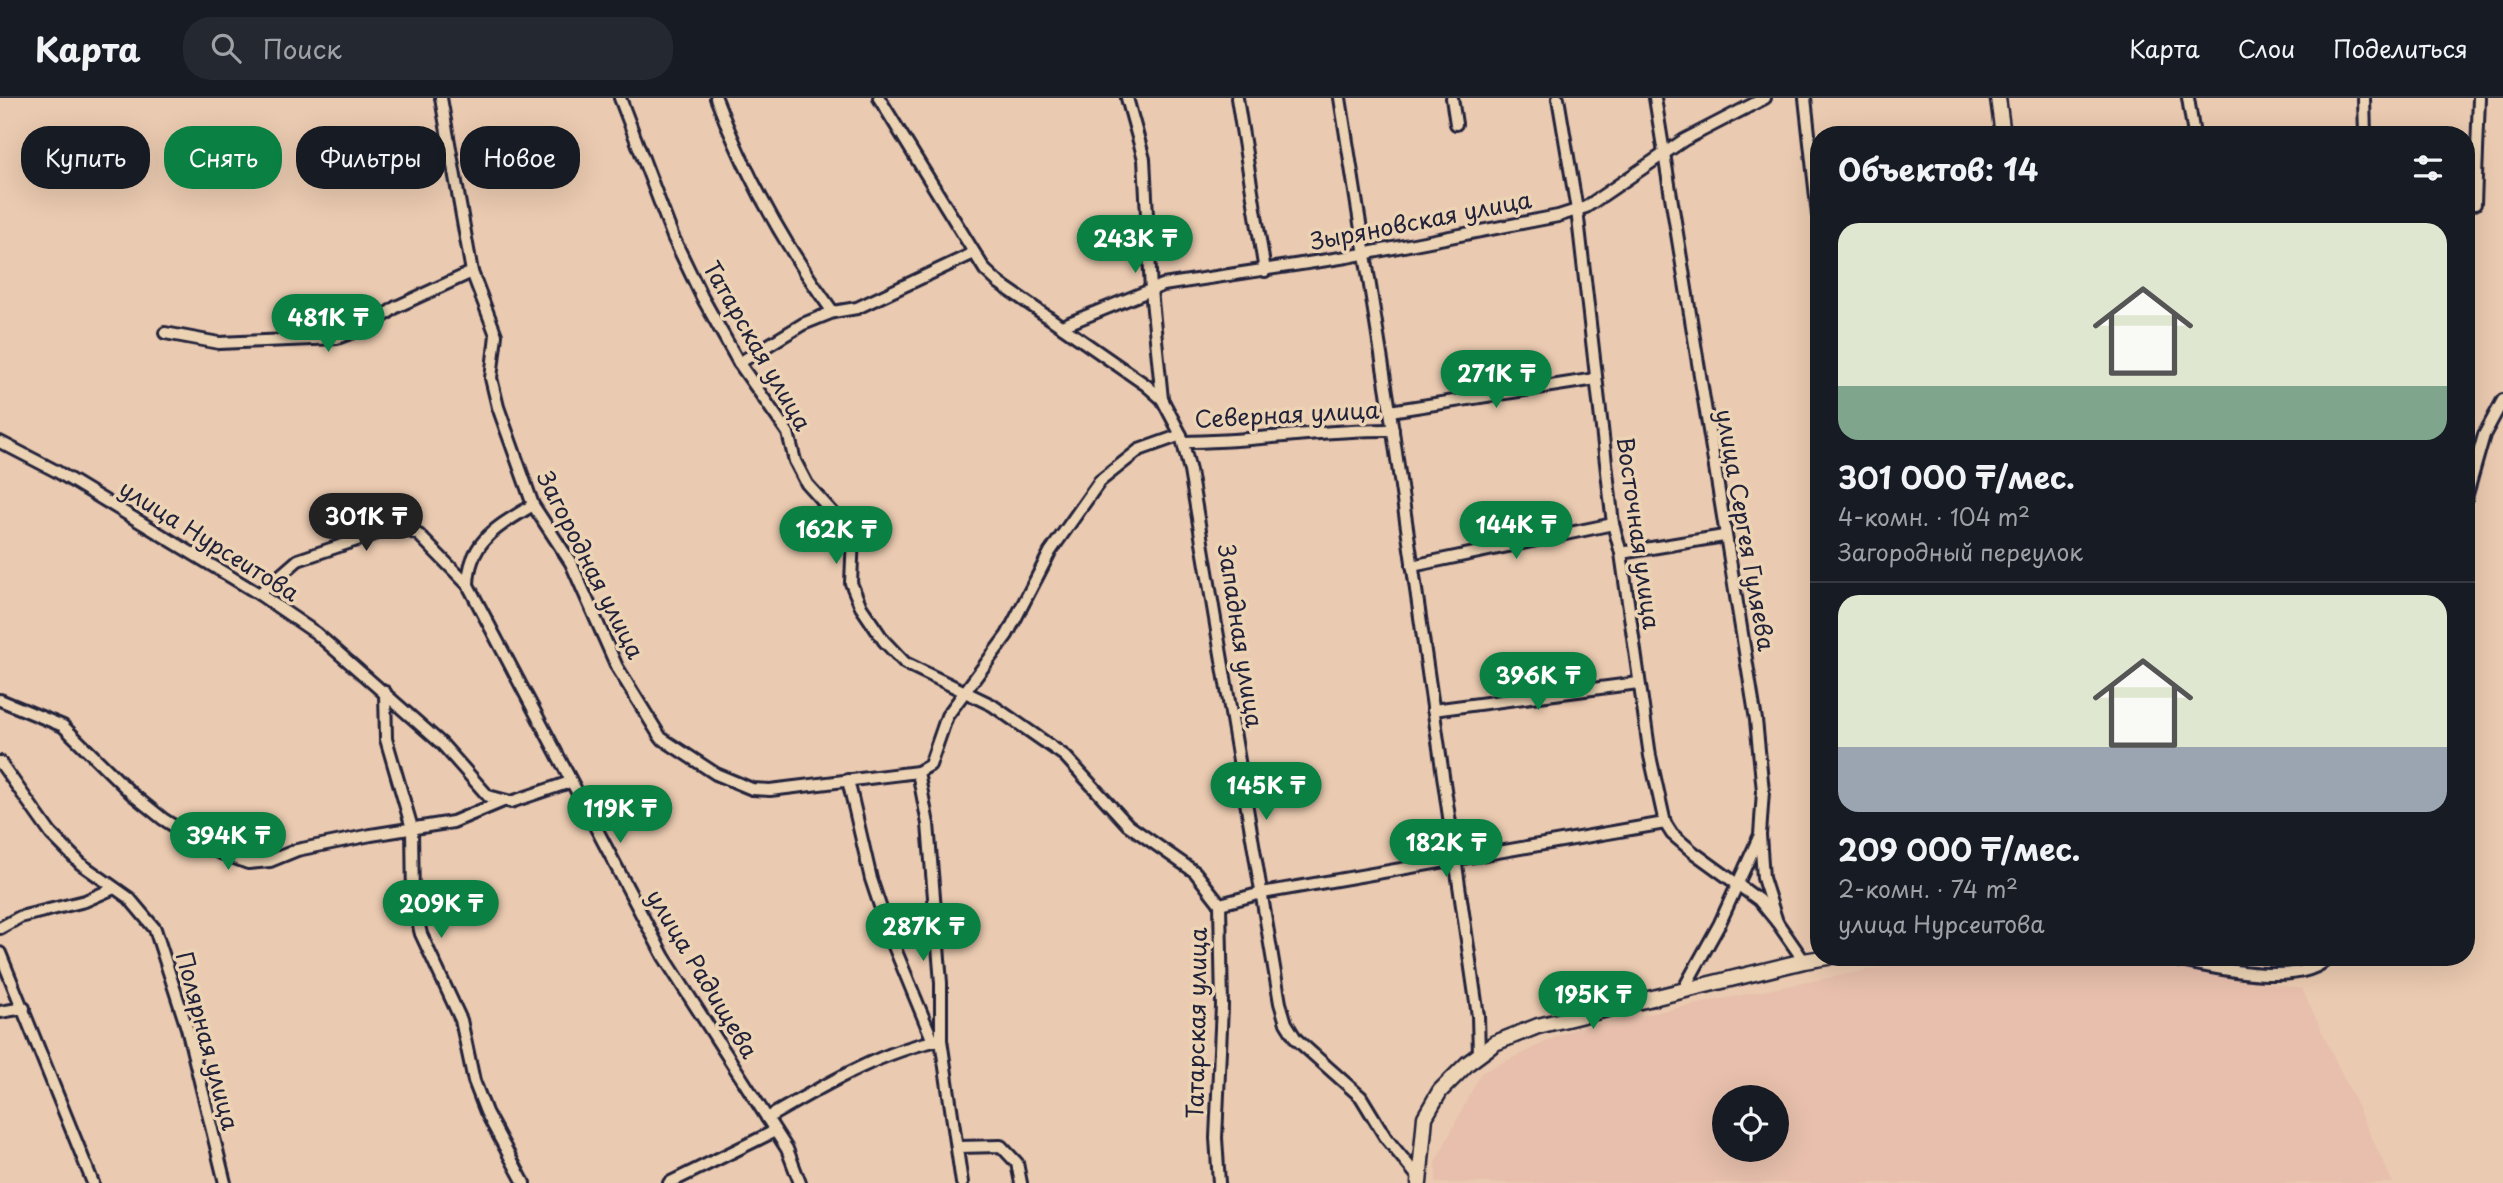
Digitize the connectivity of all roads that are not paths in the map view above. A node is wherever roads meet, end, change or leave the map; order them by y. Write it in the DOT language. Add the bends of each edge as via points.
graph roads {
  1 [pos="441,98"];
  2 [pos="620,98"];
  3 [pos="716,98"];
  4 [pos="879,98"];
  5 [pos="1127,98"];
  6 [pos="1237,98"];
  7 [pos="1340,98"];
  8 [pos="1452,98"];
  9 [pos="1558,98"];
  10 [pos="1654,98"];
  11 [pos="1765,98"];
  12 [pos="1805,98"];
  13 [pos="1998,98"];
  14 [pos="2188,98"];
  15 [pos="2364,98"];
  16 [pos="2479,98"];
  17 [pos="1456,124"];
  18 [pos="2002,126"];
  19 [pos="2193,126"];
  20 [pos="2365,126"];
  21 [pos="1810,143"];
  22 [pos="1662,156"];
  23 [pos="2475,183"];
  24 [pos="1577,210"];
  25 [pos="974,253"];
  26 [pos="1365,254"];
  27 [pos="1265,271"];
  28 [pos="472,272"];
  29 [pos="1151,290"];
  30 [pos="833,312"];
  31 [pos="1062,326"];
  32 [pos="165,333"];
  33 [pos="738,363"];
  34 [pos="1596,379"];
  35 [pos="1162,399"];
  36 [pos="2503,400"];
  37 [pos="1390,411"];
  38 [pos="1393,430"];
  39 [pos="1182,438"];
  40 [pos="0,442"];
  41 [pos="2475,466"];
  42 [pos="533,505"];
  43 [pos="1613,524"];
  44 [pos="1724,536"];
  45 [pos="1620,553"];
  46 [pos="1412,566"];
  47 [pos="468,584"];
  48 [pos="259,594"];
  49 [pos="1638,683"];
  50 [pos="384,692"];
  51 [pos="965,692"];
  52 [pos="0,699"];
  53 [pos="1433,710"];
  54 [pos="0,762"];
  55 [pos="918,772"];
  56 [pos="848,780"];
  57 [pos="570,782"];
  58 [pos="501,802"];
  59 [pos="1665,823"];
  60 [pos="412,828"];
  61 [pos="1760,835"];
  62 [pos="1454,861"];
  63 [pos="1737,881"];
  64 [pos="112,889"];
  65 [pos="1262,892"];
  66 [pos="1220,904"];
  67 [pos="1777,922"];
  68 [pos="0,928"];
  69 [pos="0,953"];
  70 [pos="1810,960"];
  71 [pos="1804,961"];
  72 [pos="2226,966"];
  73 [pos="2320,966"];
  74 [pos="1683,990"];
  75 [pos="24,1008"];
  76 [pos="0,1012"];
  77 [pos="937,1040"];
  78 [pos="1479,1054"];
  79 [pos="767,1118"];
  80 [pos="775,1131"];
  81 [pos="960,1147"];
  82 [pos="1419,1180"];
  83 [pos="93,1183"];
  84 [pos="225,1183"];
  85 [pos="524,1183"];
  86 [pos="668,1183"];
  87 [pos="800,1183"];
  88 [pos="962,1183"];
  89 [pos="1021,1183"];
  90 [pos="1219,1183"];
  1 -- 28 [label="street, Загородная улица"];
  2 -- 33 [label="street, Татарская улица" via="673,237"];
  3 -- 30 [label="street" via="732,141 795,260"];
  4 -- 25 [label="street"];
  5 -- 29 [label="street, Западная улица" via="1144,159"];
  6 -- 27 [label="street"];
  7 -- 26 [label="street"];
  8 -- 17 [label="street"];
  9 -- 24 [label="street, Восточная улица"];
  10 -- 22 [label="street, улица Сергея Гуляева"];
  11 -- 22 [label="street, Зыряновская улица" via="1715,122"];
  12 -- 21 [label="street"];
  13 -- 18 [label="street"];
  14 -- 19 [label="street"];
  15 -- 20 [label="street"];
  16 -- 23 [label="street"];
  22 -- 24 [label="street, Зыряновская улица"];
  22 -- 44 [label="street, улица Сергея Гуляева"];
  24 -- 26 [label="street, Зыряновская улица"];
  24 -- 34 [label="street, Восточная улица"];
  25 -- 30 [label="street" via="857,308"];
  25 -- 31 [label="street" via="999,283"];
  26 -- 27 [label="street, Зыряновская улица"];
  26 -- 37 [label="street"];
  27 -- 29 [label="street, Зыряновская улица"];
  28 -- 32 [label="street" via="396,307 370,326 337,338 219,343"];
  28 -- 42 [label="street, Загородная улица" via="496,335 491,377 498,407"];
  29 -- 31 [label="street, Зыряновская улица"];
  29 -- 35 [label="street, Западная улица"];
  30 -- 33 [label="street" via="803,324"];
  31 -- 35 [label="street"];
  33 -- 51 [label="street, Татарская улица" via="788,433 807,484 853,535 851,583 861,607 905,663"];
  34 -- 37 [label="street, Северная улица"];
  34 -- 43 [label="street, Восточная улица"];
  35 -- 39 [label="street, Западная улица"];
  36 -- 41 [label="street" via="2484,435"];
  37 -- 38 [label="street"];
  38 -- 39 [label="street, Северная улица" via="1210,443"];
  38 -- 46 [label="street"];
  39 -- 51 [label="street, Северная улица" via="1139,450 1100,481 1050,552 1007,635"];
  39 -- 65 [label="street, Западная улица" via="1200,519"];
  40 -- 48 [label="street, улица Нурсеитова"];
  42 -- 47 [label="street" via="495,528 474,552 468,565"];
  42 -- 56 [label="street, Загородная улица" via="571,563 617,667 661,738 716,774 752,789"];
  43 -- 45 [label="street, Восточная улица"];
  43 -- 46 [label="street"];
  44 -- 45 [label="street"];
  44 -- 61 [label="street, улица Сергея Гуляева" via="1756,720 1763,791"];
  45 -- 49 [label="street, Восточная улица"];
  46 -- 53 [label="street"];
  47 -- 48 [label="street, улица Радищева" via="419,535 398,526 298,560"];
  47 -- 57 [label="street, улица Радищева"];
  48 -- 50 [label="street, улица Нурсеитова" via="316,633"];
  49 -- 53 [label="street"];
  49 -- 59 [label="street, Восточная улица"];
  50 -- 58 [label="street, улица Нурсеитова" via="442,744 488,796"];
  50 -- 60 [label="street" via="386,739"];
  51 -- 55 [label="street, Северная улица" via="947,716 930,765"];
  51 -- 66 [label="street, Татарская улица" via="992,705 1065,756 1128,825 1195,872"];
  52 -- 60 [label="street" via="63,726 163,819 210,849 248,863"];
  53 -- 62 [label="street"];
  54 -- 64 [label="street, Полярная улица" via="51,834"];
  55 -- 56 [label="street, Загородная улица"];
  55 -- 77 [label="street" via="928,824 940,983"];
  56 -- 77 [label="street" via="875,891"];
  57 -- 58 [label="street" via="533,797"];
  57 -- 79 [label="street, улица Радищева" via="664,957"];
  58 -- 60 [label="street" via="453,822"];
  59 -- 62 [label="street"];
  59 -- 63 [label="street" via="1693,852"];
  60 -- 85 [label="street" via="413,902 421,934 461,1020 486,1112"];
  61 -- 63 [label="street"];
  61 -- 67 [label="street, улица Сергея Гуляева" via="1763,878"];
  62 -- 65 [label="street"];
  62 -- 78 [label="street" via="1478,1017"];
  63 -- 67 [label="street"];
  63 -- 74 [label="street"];
  64 -- 68 [label="street" via="85,901 20,916"];
  64 -- 84 [label="street, Полярная улица" via="129,898 155,929 187,1028"];
  65 -- 66 [label="street"];
  65 -- 82 [label="street, Западная улица" via="1286,1023 1296,1039 1361,1097"];
  66 -- 90 [label="street, Татарская улица"];
  67 -- 71 [label="street, улица Сергея Гуляева"];
  69 -- 75 [label="street"];
  70 -- 71 [label="street"];
  71 -- 74 [label="street"];
  72 -- 73 [label="street" via="2289,975"];
  74 -- 78 [label="street" via="1538,1026"];
  75 -- 76 [label="street"];
  75 -- 83 [label="street"];
  77 -- 79 [label="street" via="886,1057"];
  77 -- 81 [label="street"];
  78 -- 82 [label="street" via="1440,1091 1426,1117"];
  79 -- 80 [label="street, улица Радищева"];
  80 -- 86 [label="street"];
  80 -- 87 [label="street, улица Радищева"];
  81 -- 88 [label="street"];
  81 -- 89 [label="street" via="1002,1146 1017,1163"];
}
